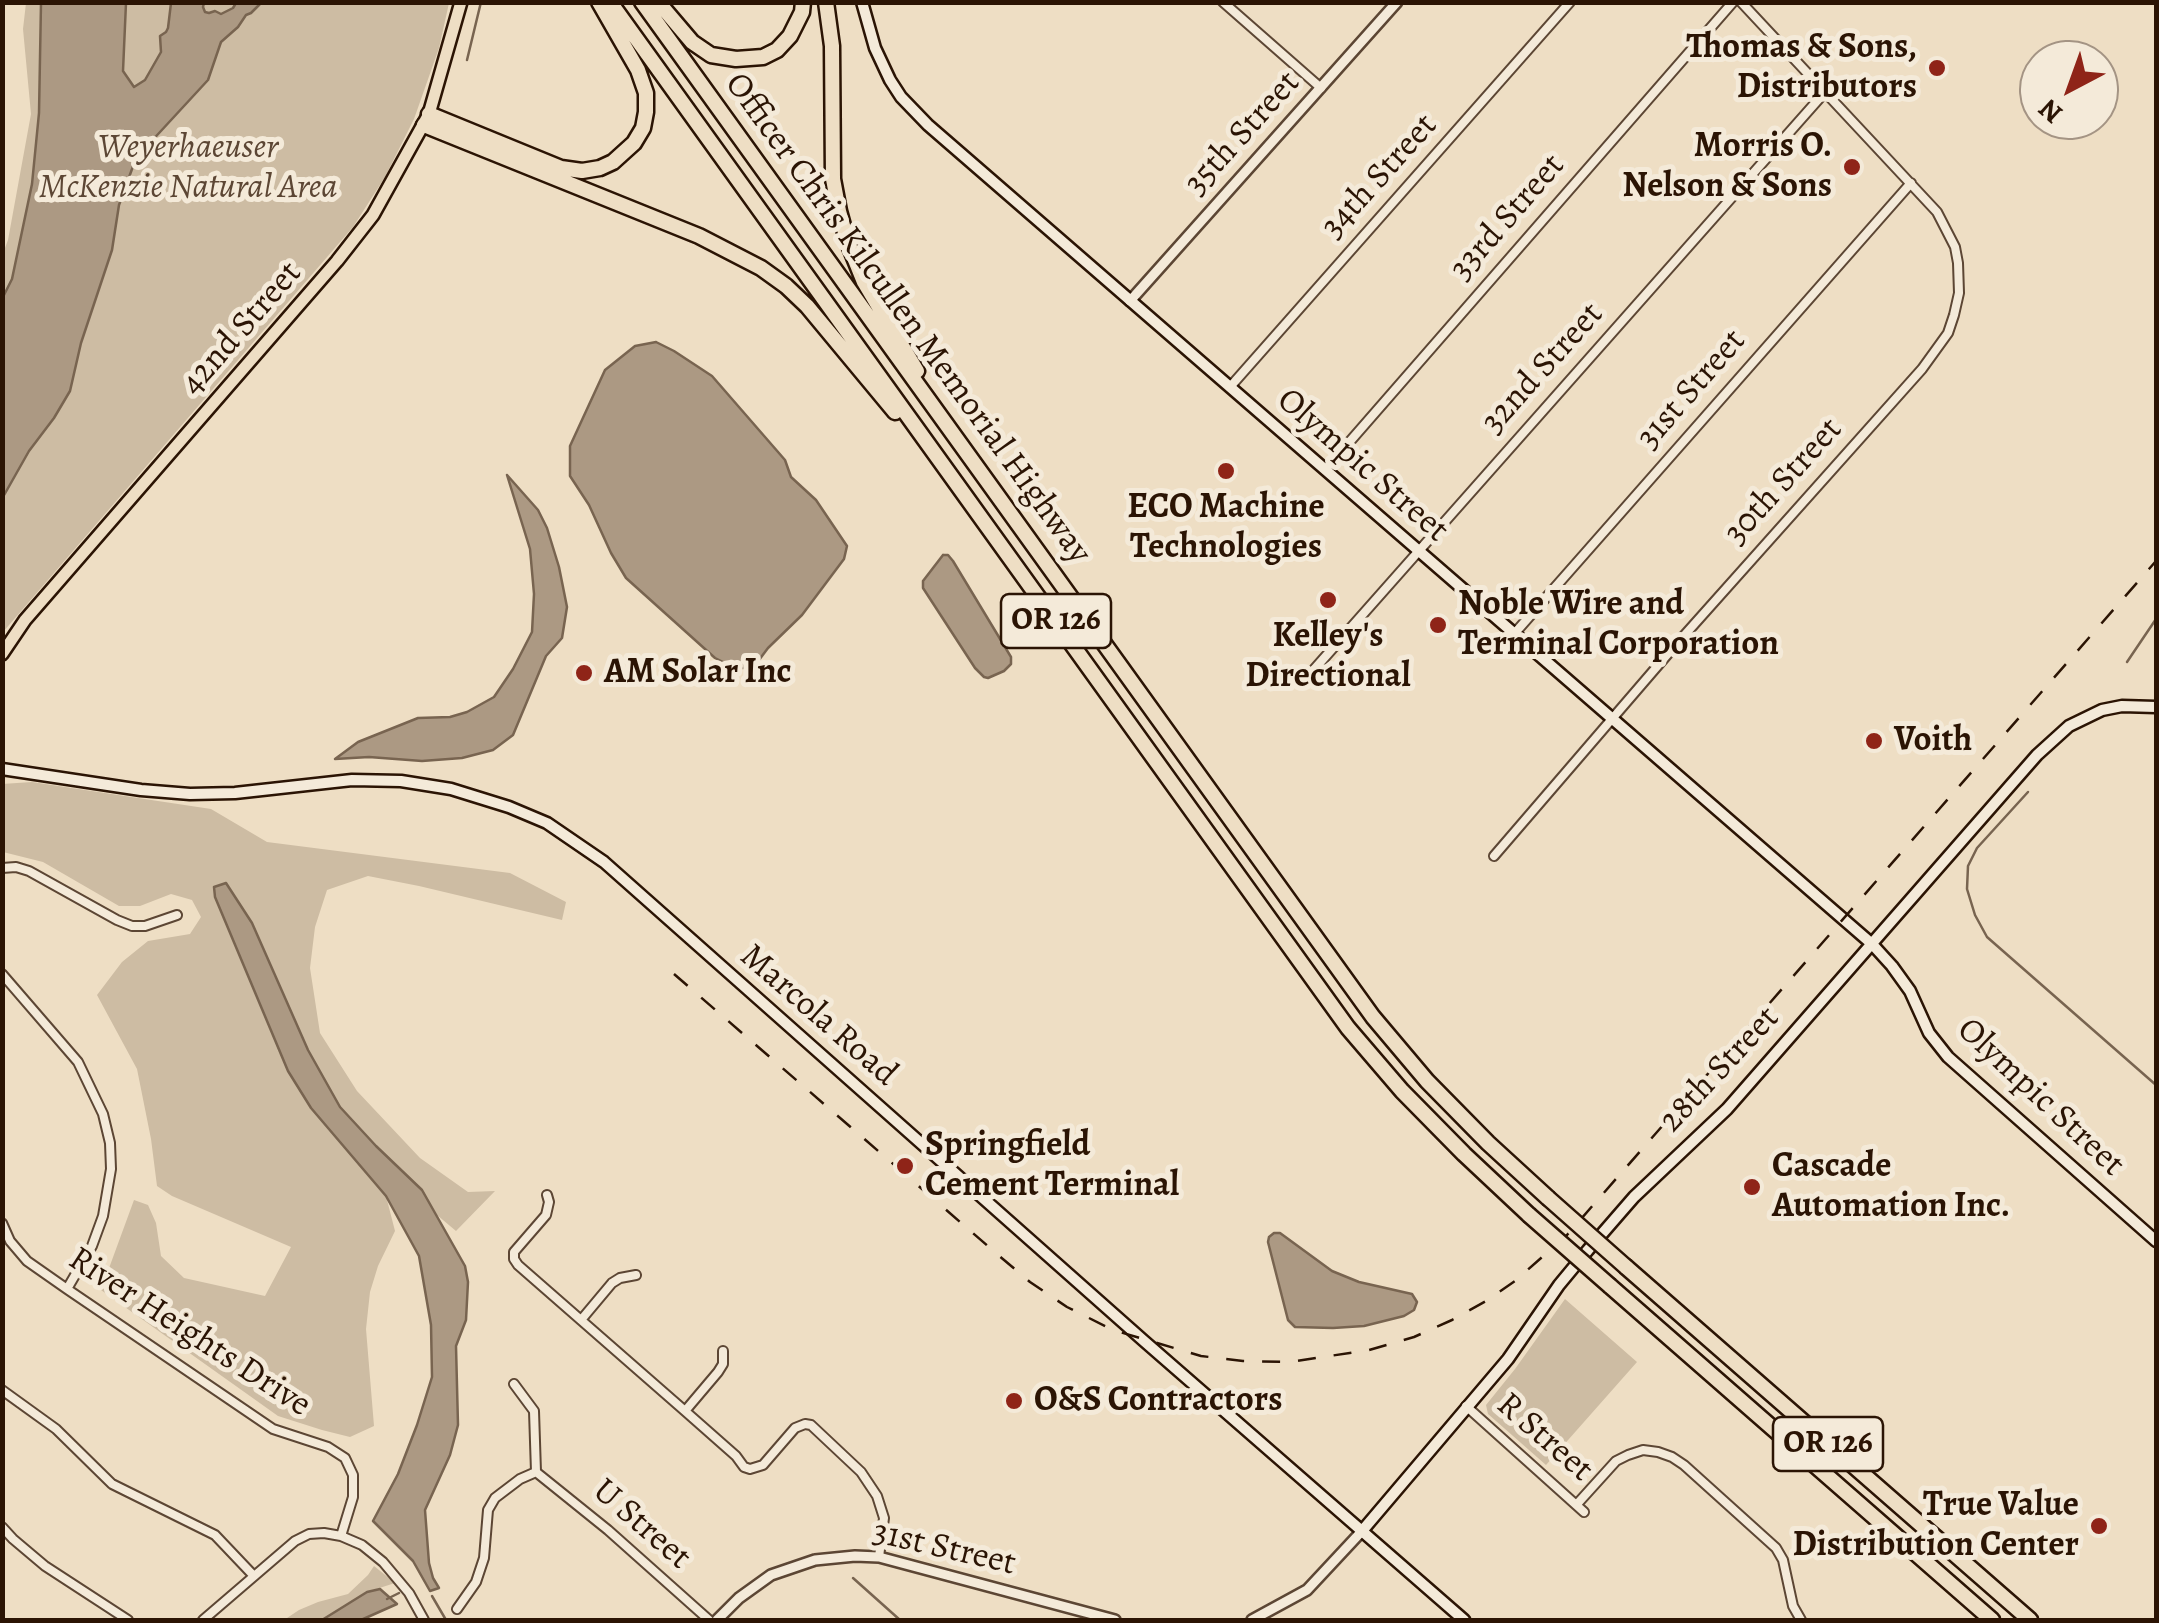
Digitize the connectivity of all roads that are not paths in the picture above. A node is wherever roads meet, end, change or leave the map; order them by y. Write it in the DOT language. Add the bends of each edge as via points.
graph roads {
  1 [pos="461,2"];
  2 [pos="599,2"];
  3 [pos="610,2"];
  4 [pos="642,2"];
  5 [pos="658,2"];
  6 [pos="803,2"];
  7 [pos="826,2"];
  8 [pos="862,2"];
  9 [pos="1223,2"];
  10 [pos="1397,2"];
  11 [pos="1570,2"];
  12 [pos="1733,2"];
  13 [pos="1741,2"];
  14 [pos="1321,88"];
  15 [pos="1825,92"];
  16 [pos="426,120"];
  17 [pos="1911,183"];
  18 [pos="1130,301"];
  19 [pos="1230,387"];
  20 [pos="966,453"];
  21 [pos="1324,470"];
  22 [pos="967,497"];
  23 [pos="1418,550"];
  24 [pos="1514,634"];
  25 [pos="2,654"];
  26 [pos="1302,683"];
  27 [pos="2156,707"];
  28 [pos="1613,720"];
  29 [pos="2,769"];
  30 [pos="1494,856"];
  31 [pos="2,868"];
  32 [pos="178,915"];
  33 [pos="1872,944"];
  34 [pos="2,974"];
  35 [pos="547,1195"];
  36 [pos="2,1223"];
  37 [pos="2156,1241"];
  38 [pos="636,1275"];
  39 [pos="67,1288"];
  40 [pos="581,1320"];
  41 [pos="722,1351"];
  42 [pos="514,1384"];
  43 [pos="2,1390"];
  44 [pos="1466,1406"];
  45 [pos="686,1411"];
  46 [pos="536,1472"];
  47 [pos="1578,1503"];
  48 [pos="1584,1512"];
  49 [pos="2,1527"];
  50 [pos="1362,1531"];
  51 [pos="341,1536"];
  52 [pos="879,1558"];
  53 [pos="253,1575"];
  54 [pos="456,1608"];
  55 [pos="128,1620"];
  56 [pos="203,1620"];
  57 [pos="424,1620"];
  58 [pos="709,1620"];
  59 [pos="717,1620"];
  60 [pos="1110,1620"];
  61 [pos="1252,1620"];
  62 [pos="1464,1620"];
  63 [pos="1800,1620"];
  64 [pos="1992,1620"];
  65 [pos="2030,1620"];
  1 -- 16 [label="main road, 42nd Street"];
  2 -- 16 [label="highway" via="646,93 642,128 613,162 582,171 561,168"];
  3 -- 22 [label="highway, Officer Chris Kilcullen Memorial Highway / OR 126"];
  4 -- 20 [label="highway, Officer Chris Kilcullen Memorial Highway / OR 126"];
  5 -- 6 [label="highway" via="692,42 736,59 777,50"];
  7 -- 20 [label="highway" via="833,179 847,240 864,282"];
  8 -- 18 [label="main road, Olympic Street" via="882,65 914,112"];
  9 -- 14 [label="street"];
  10 -- 14 [label="street, 35th Street"];
  11 -- 19 [label="street, 34th Street"];
  12 -- 21 [label="street, 33rd Street"];
  13 -- 15 [label="street"];
  14 -- 18 [label="street, 35th Street"];
  15 -- 17 [label="street"];
  15 -- 23 [label="street, 32nd Street"];
  16 -- 22 [label="highway" via="761,268 807,306"];
  16 -- 25 [label="main road, 42nd Street" via="374,214 338,260"];
  17 -- 24 [label="street, 31st Street"];
  17 -- 28 [label="street, 30th Street" via="1955,247 1959,293 1948,333"];
  18 -- 19 [label="main road, Olympic Street"];
  19 -- 21 [label="main road, Olympic Street"];
  20 -- 65 [label="highway, Officer Chris Kilcullen Memorial Highway / OR 126, bridge" via="1373,1017 1427,1081 1548,1198"];
  21 -- 23 [label="main road, Olympic Street"];
  22 -- 64 [label="highway, Officer Chris Kilcullen Memorial Highway / OR 126, bridge" via="1348,1028 1402,1091 1530,1215"];
  23 -- 24 [label="main road, Olympic Street"];
  23 -- 26 [label="street, 32nd Street"];
  24 -- 28 [label="main road, Olympic Street"];
  27 -- 33 [label="main road, 28th Street" via="2102,710 2054,738"];
  28 -- 30 [label="street, 30th Street"];
  28 -- 33 [label="main road, Olympic Street"];
  29 -- 50 [label="main road, Marcola Road" via="190,794 401,781 451,789 546,823 604,862"];
  31 -- 32 [label="street" via="29,871 132,926"];
  33 -- 37 [label="main road, Olympic Street" via="1910,991 1948,1057"];
  33 -- 44 [label="main road, 28th Street" via="1727,1110 1634,1197"];
  34 -- 39 [label="street" via="78,1062 110,1143 103,1216"];
  35 -- 40 [label="street" via="546,1215 514,1259"];
  36 -- 39 [label="street, River Heights Drive" via="27,1261"];
  38 -- 40 [label="street" via="612,1284"];
  39 -- 51 [label="street, River Heights Drive" via="274,1429 345,1458 353,1498"];
  40 -- 45 [label="street"];
  41 -- 45 [label="street" via="718,1372"];
  42 -- 46 [label="street" via="534,1411"];
  43 -- 53 [label="street" via="56,1429 112,1484 215,1535"];
  44 -- 47 [label="street, R Street"];
  44 -- 50 [label="main road, 28th Street"];
  45 -- 52 [label="street" via="750,1469 763,1465 795,1428 811,1426 877,1496 884,1518"];
  46 -- 54 [label="street" via="495,1498 476,1582"];
  46 -- 58 [label="street, U Street"];
  47 -- 48 [label="street, R Street"];
  47 -- 63 [label="street" via="1616,1461 1643,1450 1672,1457 1776,1548"];
  49 -- 55 [label="street" via="45,1566"];
  50 -- 61 [label="street" via="1307,1590"];
  50 -- 62 [label="main road, Marcola Road"];
  51 -- 53 [label="street" via="295,1540"];
  51 -- 57 [label="street" via="398,1577"];
  52 -- 59 [label="street, 31st Street" via="829,1558 771,1575"];
  52 -- 60 [label="street, 31st Street"];
  53 -- 56 [label="street"];
}
